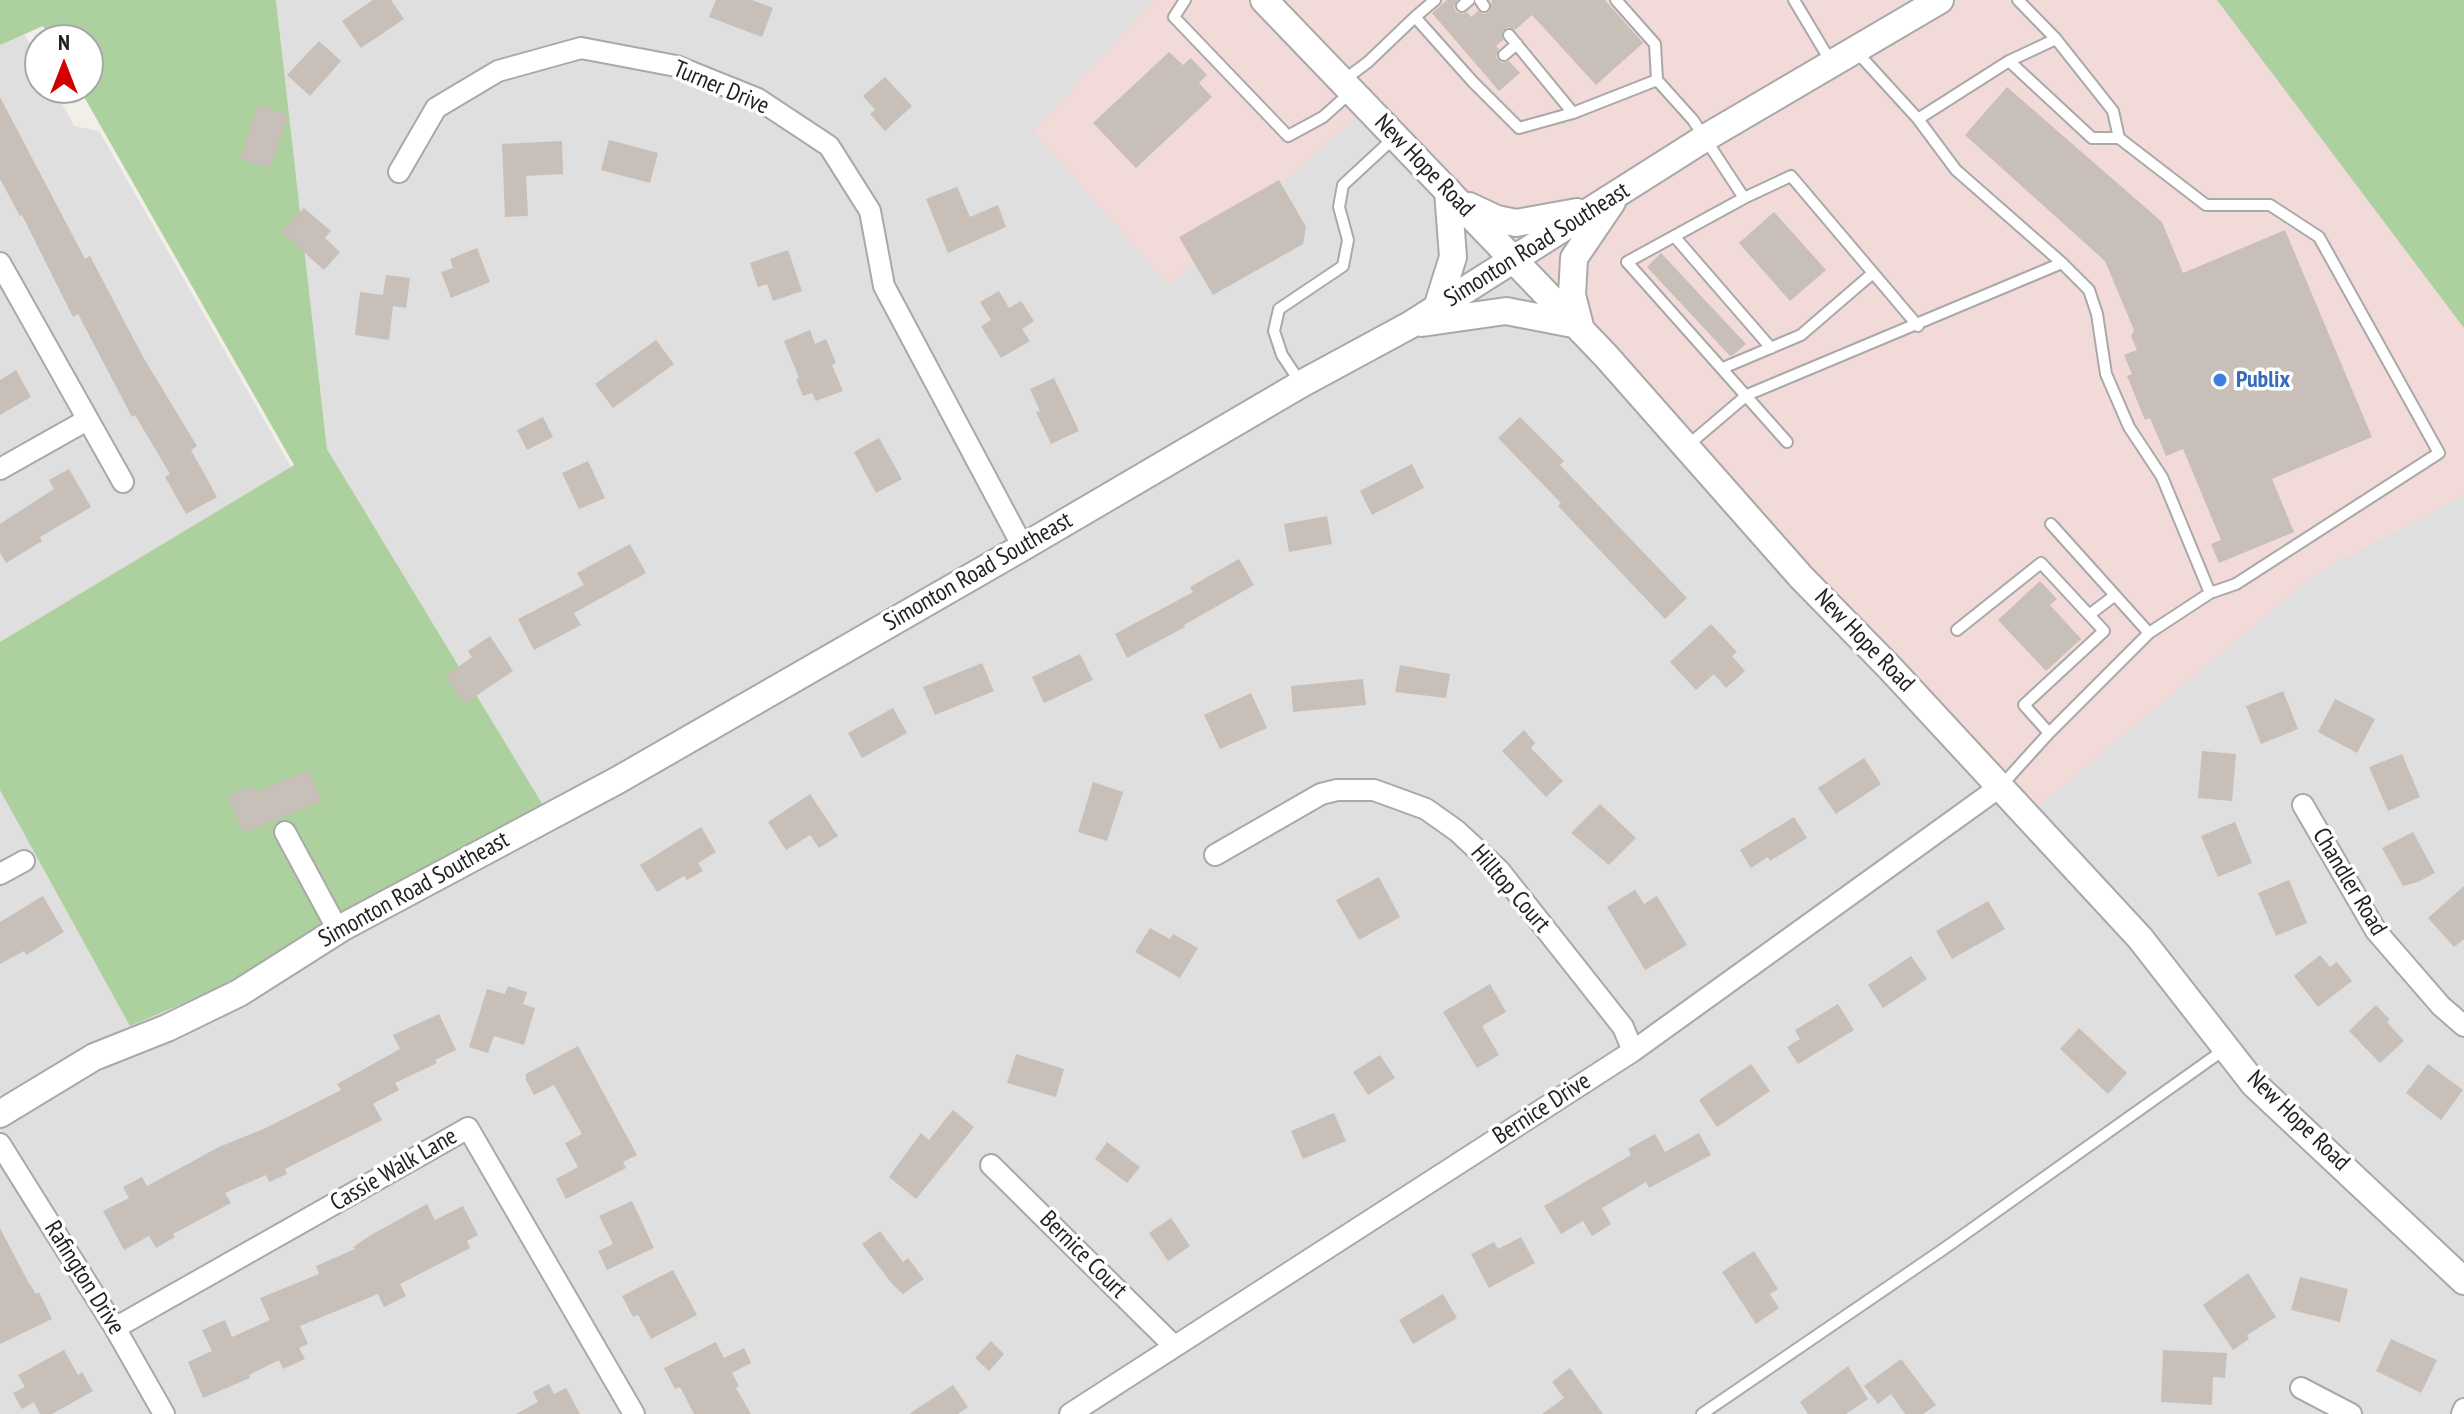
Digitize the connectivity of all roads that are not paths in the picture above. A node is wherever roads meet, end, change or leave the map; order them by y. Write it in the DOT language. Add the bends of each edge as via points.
graph roads {
  1 [pos="1185,0"];
  2 [pos="1264,0"];
  3 [pos="1435,0"];
  4 [pos="1616,0"];
  5 [pos="1794,0"];
  6 [pos="1940,0"];
  7 [pos="2018,0"];
  8 [pos="1415,17"];
  9 [pos="1442,25"];
  10 [pos="1431,35"];
  11 [pos="1509,35"];
  12 [pos="2056,39"];
  13 [pos="1517,44"];
  14 [pos="1461,47"];
  15 [pos="1504,55"];
  16 [pos="1450,57"];
  17 [pos="1843,57"];
  18 [pos="2009,61"];
  19 [pos="1483,73"];
  20 [pos="1657,80"];
  21 [pos="1473,82"];
  22 [pos="1348,85"];
  23 [pos="1573,113"];
  24 [pos="1918,119"];
  25 [pos="1396,136"];
  26 [pos="1705,138"];
  27 [pos="2119,138"];
  28 [pos="399,172"];
  29 [pos="1452,196"];
  30 [pos="1744,198"];
  31 [pos="1606,202"];
  32 [pos="1674,236"];
  33 [pos="1513,260"];
  34 [pos="0,263"];
  35 [pos="2062,263"];
  36 [pos="1873,273"];
  37 [pos="1437,308"];
  38 [pos="1410,325"];
  39 [pos="1918,326"];
  40 [pos="1578,328"];
  41 [pos="1771,348"];
  42 [pos="1723,368"];
  43 [pos="1301,384"];
  44 [pos="1747,395"];
  45 [pos="87,420"];
  46 [pos="1787,442"];
  47 [pos="1685,447"];
  48 [pos="0,469"];
  49 [pos="123,482"];
  50 [pos="2051,524"];
  51 [pos="1023,547"];
  52 [pos="2210,593"];
  53 [pos="2114,596"];
  54 [pos="2089,615"];
  55 [pos="1957,630"];
  56 [pos="2149,633"];
  57 [pos="2049,733"];
  58 [pos="2001,786"];
  59 [pos="2303,805"];
  60 [pos="285,832"];
  61 [pos="1215,855"];
  62 [pos="24,861"];
  63 [pos="0,874"];
  64 [pos="338,930"];
  65 [pos="2464,1026"];
  66 [pos="2227,1048"];
  67 [pos="1633,1051"];
  68 [pos="0,1114"];
  69 [pos="0,1144"];
  70 [pos="991,1165"];
  71 [pos="2464,1281"];
  72 [pos="115,1328"];
  73 [pos="1174,1346"];
  74 [pos="2301,1388"];
  75 [pos="164,1414"];
  76 [pos="634,1414"];
  77 [pos="1070,1414"];
  78 [pos="1702,1414"];
  79 [pos="2351,1414"];
  1 -- 22 [label="lane" via="1174,17 1288,136 1323,117"];
  2 -- 22 [label="street, New Hope Road"];
  3 -- 8 [label="lane"];
  4 -- 20 [label="lane" via="1655,44"];
  5 -- 17 [label="lane"];
  6 -- 17 [label="street, Simonton Road Southeast"];
  7 -- 12 [label="lane"];
  8 -- 10 [label="lane"];
  8 -- 22 [label="lane"];
  9 -- 10 [label="lane"];
  10 -- 16 [label="lane"];
  11 -- 13 [label="lane"];
  12 -- 18 [label="lane"];
  12 -- 27 [label="lane" via="2113,111"];
  13 -- 15 [label="lane"];
  13 -- 23 [label="lane"];
  14 -- 16 [label="lane"];
  16 -- 21 [label="lane"];
  17 -- 24 [label="lane"];
  17 -- 26 [label="street, Simonton Road Southeast"];
  18 -- 24 [label="lane"];
  18 -- 27 [label="lane" via="2092,138"];
  19 -- 21 [label="lane"];
  20 -- 23 [label="lane"];
  20 -- 26 [label="lane"];
  21 -- 23 [label="lane" via="1519,128"];
  22 -- 25 [label="street, New Hope Road"];
  24 -- 35 [label="lane" via="1956,170"];
  25 -- 29 [label="street, New Hope Road"];
  25 -- 43 [label="lane" via="1343,185 1339,207 1348,240 1343,266 1279,309 1274,331"];
  26 -- 30 [label="lane"];
  26 -- 31 [label="street, Simonton Road Southeast"];
  27 -- 52 [label="lane" via="2206,205 2270,205 2319,237 2439,453 2236,584"];
  28 -- 51 [label="street, Turner Drive" via="436,108 498,71 581,48 676,66 758,99 829,146 870,211 884,286"];
  29 -- 31 [label="street" via="1516,223"];
  29 -- 33 [label="street, New Hope Road"];
  29 -- 37 [label="street" via="1453,257"];
  30 -- 32 [label="lane"];
  30 -- 36 [label="lane" via="1791,176"];
  31 -- 33 [label="street, Simonton Road Southeast"];
  31 -- 40 [label="street" via="1574,258 1572,295"];
  32 -- 41 [label="lane"];
  32 -- 42 [label="lane" via="1627,262"];
  33 -- 37 [label="street, Simonton Road Southeast"];
  33 -- 40 [label="street, New Hope Road"];
  34 -- 45 [label="street"];
  35 -- 39 [label="lane"];
  35 -- 52 [label="lane" via="2089,290 2106,374 2129,427 2162,477"];
  36 -- 39 [label="lane"];
  36 -- 41 [label="lane" via="1801,335"];
  37 -- 38 [label="street, Simonton Road Southeast"];
  38 -- 40 [label="street" via="1506,311"];
  38 -- 43 [label="street, Simonton Road Southeast"];
  39 -- 44 [label="lane"];
  40 -- 47 [label="street, New Hope Road"];
  41 -- 42 [label="lane"];
  42 -- 44 [label="lane"];
  43 -- 51 [label="street, Simonton Road Southeast"];
  44 -- 46 [label="lane"];
  44 -- 47 [label="lane"];
  45 -- 48 [label="street"];
  45 -- 49 [label="street"];
  47 -- 58 [label="street, New Hope Road"];
  50 -- 53 [label="lane"];
  51 -- 64 [label="street, Simonton Road Southeast" via="618,780"];
  52 -- 56 [label="lane"];
  53 -- 54 [label="lane"];
  53 -- 56 [label="lane"];
  54 -- 55 [label="lane" via="2041,563"];
  54 -- 57 [label="lane" via="2104,631 2024,705"];
  56 -- 57 [label="lane"];
  57 -- 58 [label="lane"];
  58 -- 66 [label="street, New Hope Road" via="2140,938"];
  58 -- 67 [label="street, Bernice Drive"];
  59 -- 65 [label="street, Chandler Road" via="2376,931"];
  60 -- 64 [label="street"];
  61 -- 67 [label="street, Hilltop Court" via="1337,790 1374,790 1426,809 1499,870 1623,1027"];
  62 -- 63 [label="street"];
  64 -- 68 [label="street, Simonton Road Southeast" via="239,993 94,1057"];
  66 -- 71 [label="street, New Hope Road" via="2254,1084"];
  66 -- 78 [label="lane"];
  67 -- 73 [label="street, Bernice Drive"];
  69 -- 72 [label="street, Rafington Drive"];
  70 -- 73 [label="street, Bernice Court"];
  72 -- 75 [label="street, Rafington Drive"];
  72 -- 76 [label="street, Cassie Walk Lane" via="468,1128"];
  73 -- 77 [label="street, Bernice Drive"];
  74 -- 79 [label="street"];
}
